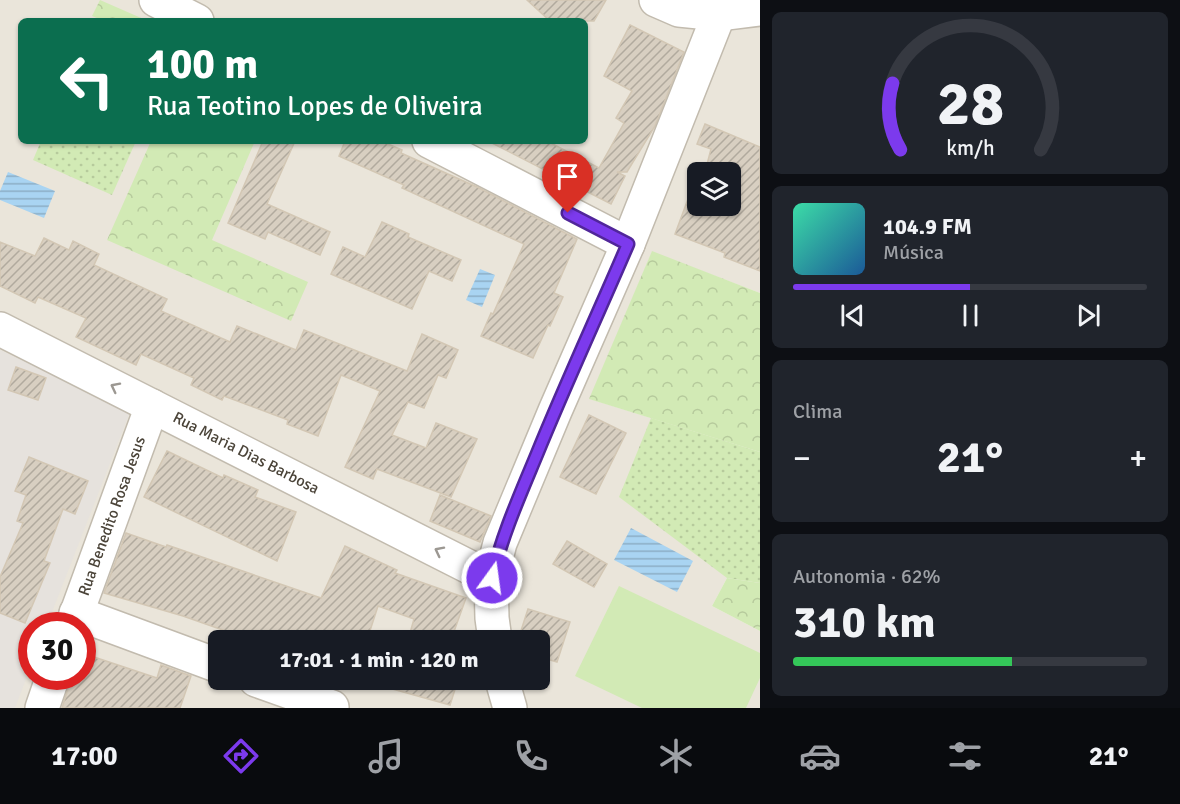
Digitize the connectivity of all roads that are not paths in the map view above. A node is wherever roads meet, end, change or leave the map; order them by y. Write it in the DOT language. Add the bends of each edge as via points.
graph roads {
  1 [pos="156,0"];
  2 [pos="656,0"];
  3 [pos="760,9"];
  4 [pos="719,14"];
  5 [pos="191,18"];
  6 [pos="435,144"];
  7 [pos="628,244"];
  8 [pos="0,329"];
  9 [pos="152,406"];
  10 [pos="492,578"];
  11 [pos="77,612"];
  12 [pos="96,626"];
  13 [pos="494,630"];
  14 [pos="208,662"];
  15 [pos="48,690"];
  16 [pos="284,690"];
  17 [pos="505,690"];
  18 [pos="332,707"];
  19 [pos="42,708"];
  20 [pos="510,708"];
  1 -- 5 [label="street"];
  2 -- 4 [label="street" via="679,10"];
  3 -- 4 [label="street"];
  4 -- 7 [label="street"];
  6 -- 7 [label="street"];
  7 -- 10 [label="street" via="500,543"];
  9 -- 8 [label="street, Rua Maria Dias Barbosa, one-way"];
  10 -- 9 [label="street, Rua Maria Dias Barbosa, one-way"];
  9 -- 11 [label="street, Rua Benedito Rosa Jesus"];
  10 -- 13 [label="street"];
  12 -- 14 [label="street"];
  15 -- 19 [label="street"];
  16 -- 18 [label="street"];
  17 -- 20 [label="street"];
}
